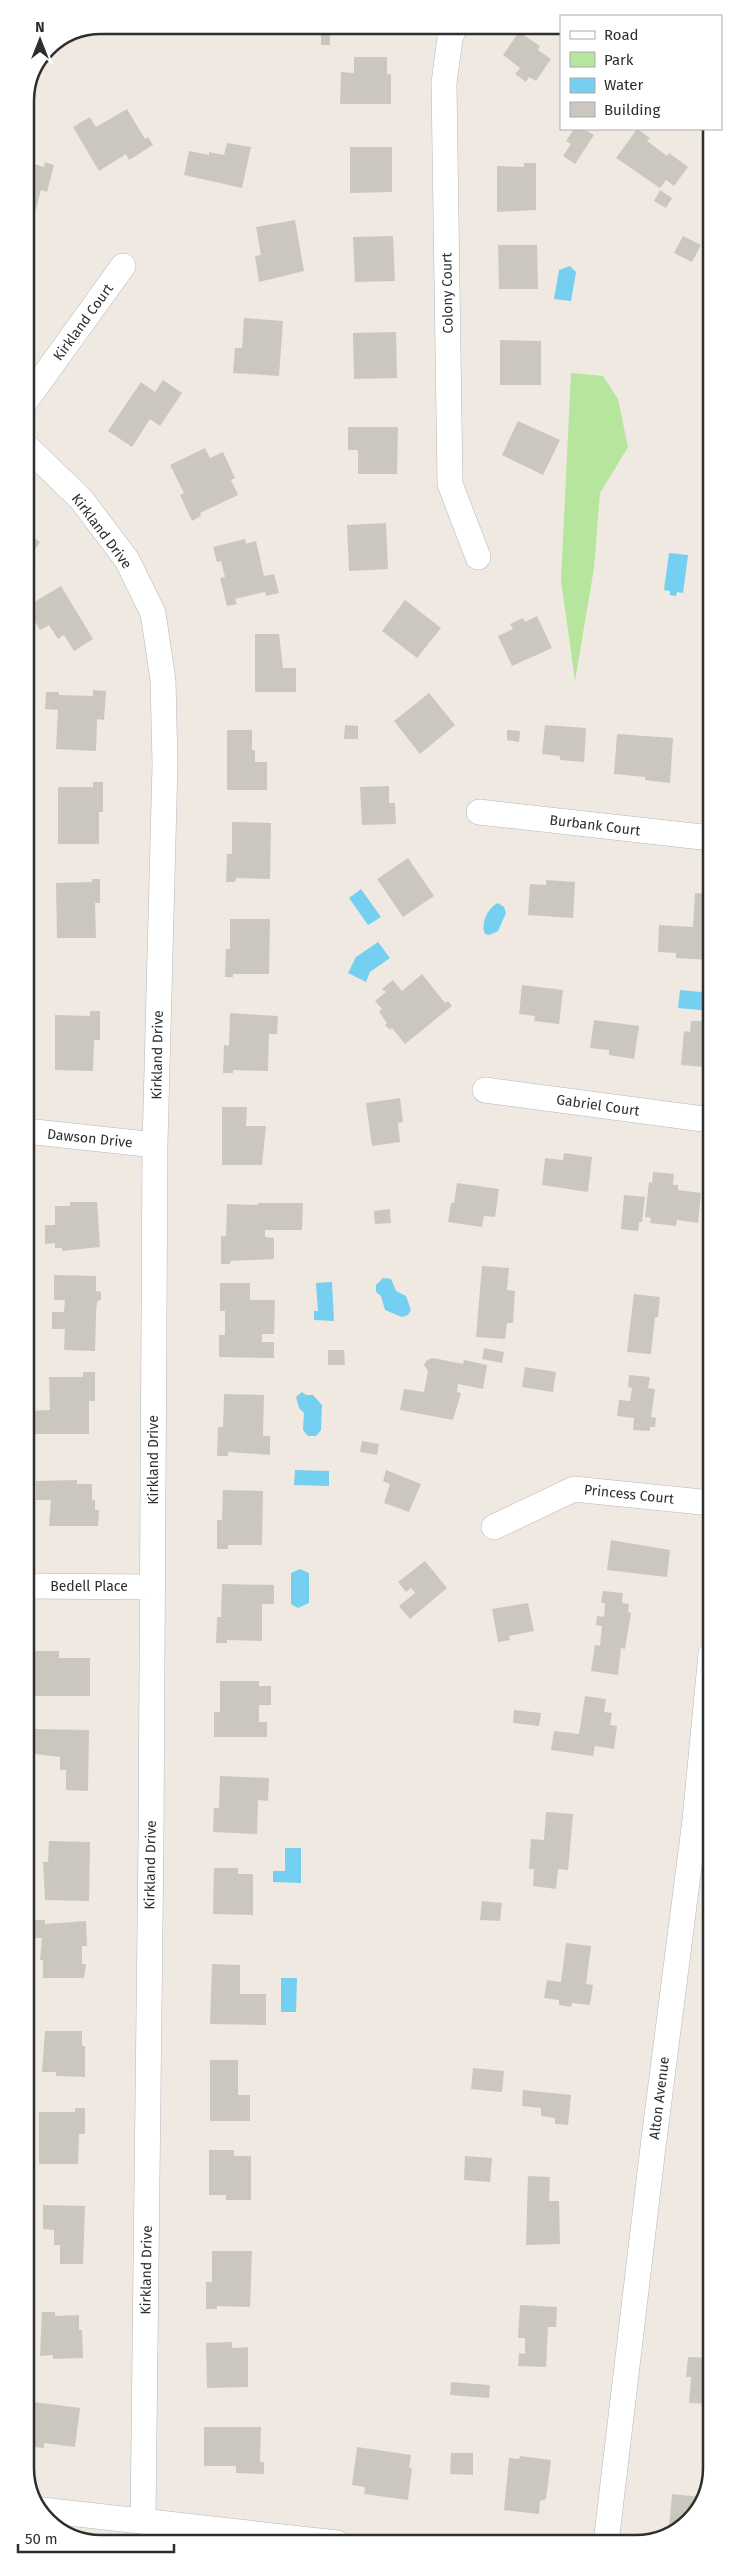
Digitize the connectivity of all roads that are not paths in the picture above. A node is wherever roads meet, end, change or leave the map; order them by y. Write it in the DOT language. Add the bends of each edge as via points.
graph roads {
  1 [pos="452,34"];
  2 [pos="123,266"];
  3 [pos="34,390"];
  4 [pos="34,454"];
  5 [pos="478,557"];
  6 [pos="479,812"];
  7 [pos="703,837"];
  8 [pos="485,1090"];
  9 [pos="703,1119"];
  10 [pos="34,1132"];
  11 [pos="155,1145"];
  12 [pos="703,1502"];
  13 [pos="494,1527"];
  14 [pos="34,1586"];
  15 [pos="153,1587"];
  16 [pos="703,1821"];
  17 [pos="50,2511"];
  18 [pos="143,2520"];
  19 [pos="270,2535"];
  20 [pos="607,2535"];
  1 -- 5 [label="street, Colony Court" via="444,83 450,484"];
  2 -- 3 [label="street, Kirkland Court"];
  4 -- 11 [label="street, Kirkland Drive" via="81,499 121,552 153,613 163,680 165,764"];
  6 -- 7 [label="street, Burbank Court"];
  8 -- 9 [label="street, Gabriel Court"];
  10 -- 11 [label="street, Dawson Drive"];
  11 -- 15 [label="street, Kirkland Drive"];
  12 -- 13 [label="street, Princess Court" via="574,1489"];
  14 -- 15 [label="street, Bedell Place"];
  15 -- 18 [label="street, Kirkland Drive"];
  16 -- 20 [label="street, Alton Avenue" via="652,2156"];
  17 -- 18 [label="street"];
  18 -- 19 [label="street"];
}
